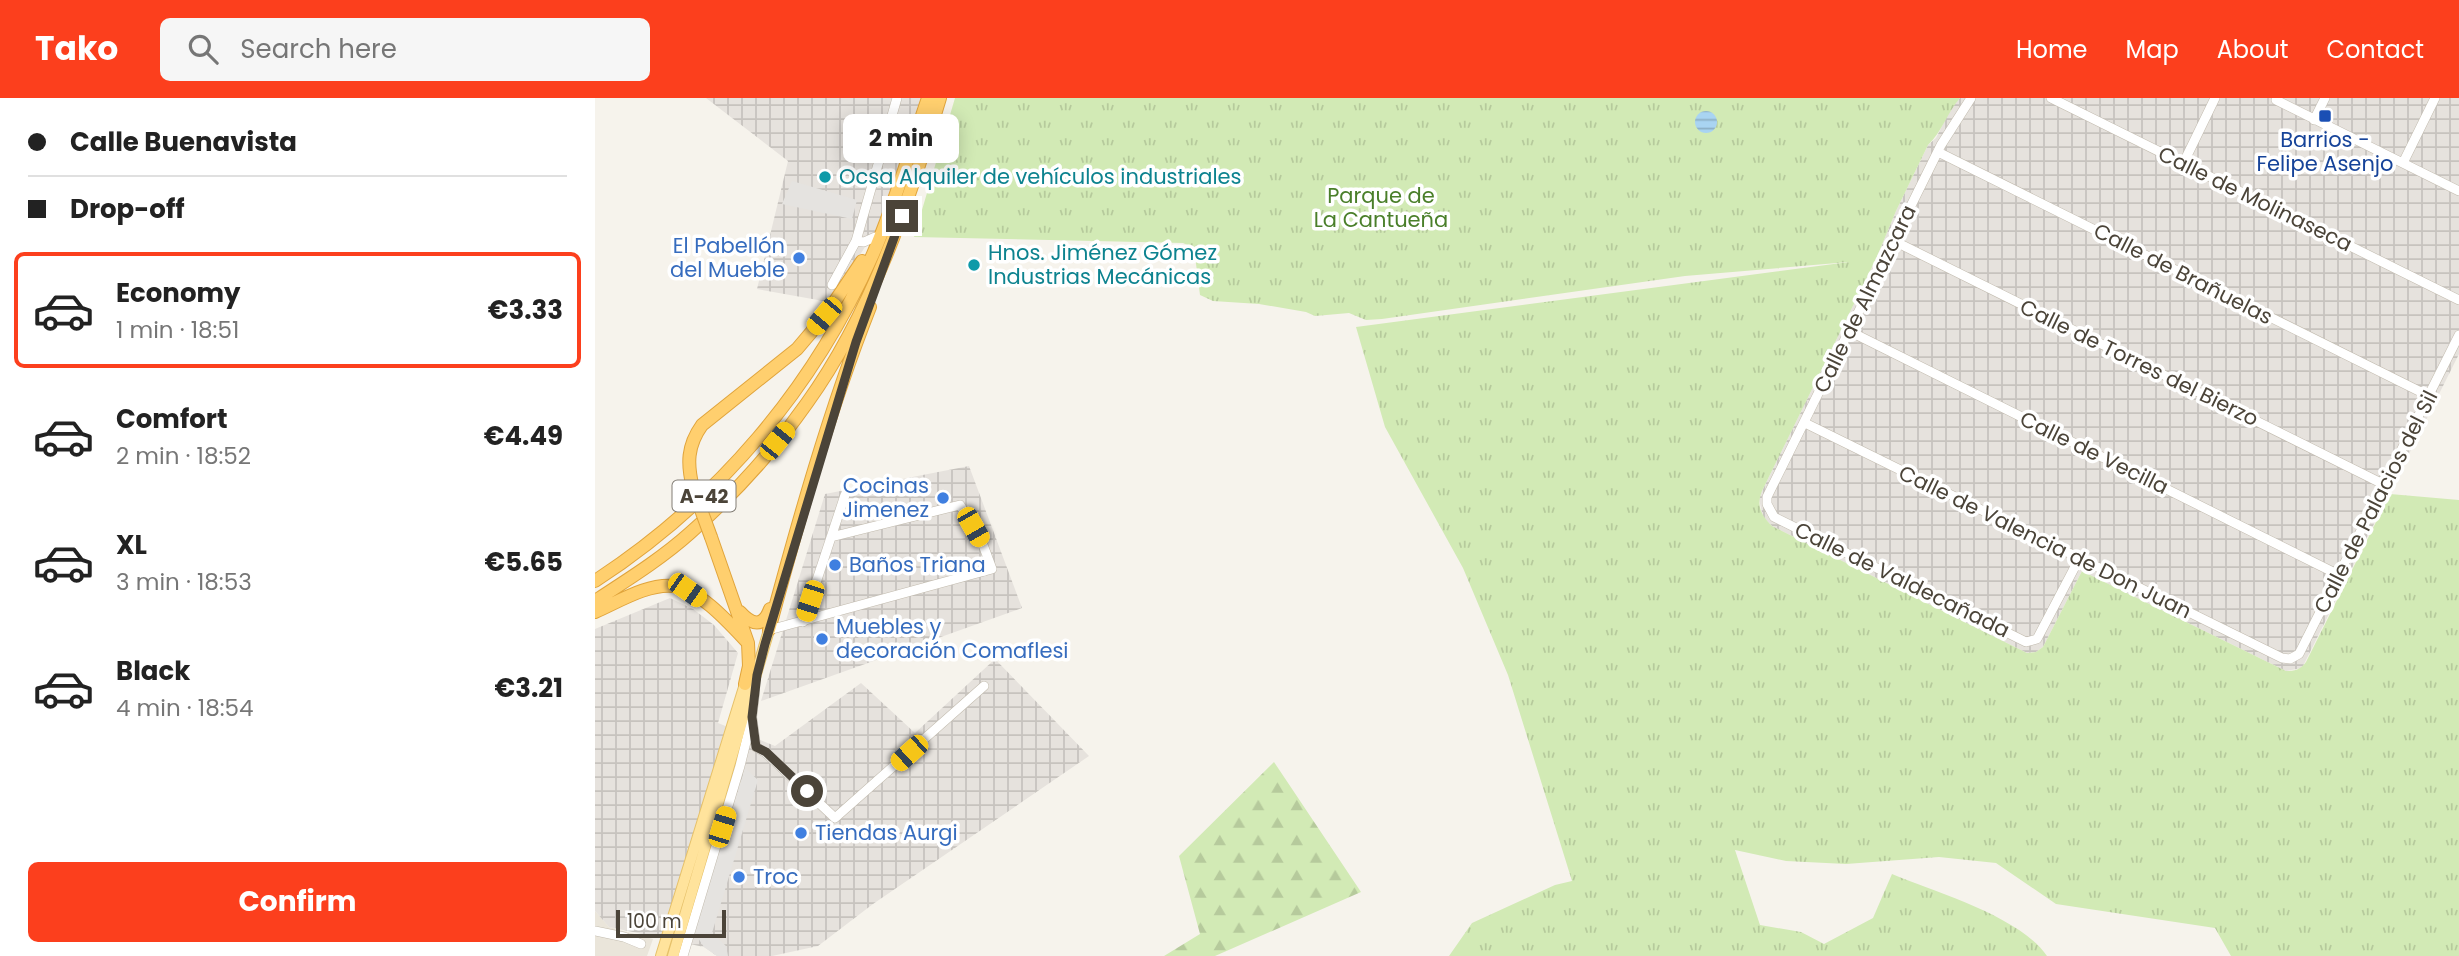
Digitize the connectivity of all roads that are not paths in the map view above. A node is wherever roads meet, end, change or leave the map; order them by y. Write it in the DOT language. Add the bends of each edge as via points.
graph roads {
  1 [pos="897,98"];
  2 [pos="928,98"];
  3 [pos="940,98"];
  4 [pos="1971,98"];
  5 [pos="2051,98"];
  6 [pos="2215,98"];
  7 [pos="2325,98"];
  8 [pos="2435,98"];
  9 [pos="2276,100"];
  10 [pos="2314,120"];
  11 [pos="1938,152"];
  12 [pos="2403,163"];
  13 [pos="2183,164"];
  14 [pos="2459,191"];
  15 [pos="902,216"];
  16 [pos="879,233"];
  17 [pos="856,241"];
  18 [pos="1894,241"];
  19 [pos="832,285"];
  20 [pos="2459,300"];
  21 [pos="1849,331"];
  22 [pos="2459,335"];
  23 [pos="2429,397"];
  24 [pos="1805,423"];
  25 [pos="2385,485"];
  26 [pos="845,495"];
  27 [pos="1767,504"];
  28 [pos="797,533"];
  29 [pos="831,537"];
  30 [pos="2079,559"];
  31 [pos="2339,575"];
  32 [pos="595,581"];
  33 [pos="595,601"];
  34 [pos="737,609"];
  35 [pos="595,612"];
  36 [pos="803,622"];
  37 [pos="769,630"];
  38 [pos="748,643"];
  39 [pos="2285,660"];
  40 [pos="757,675"];
  41 [pos="745,684"];
  42 [pos="984,686"];
  43 [pos="752,717"];
  44 [pos="766,752"];
  45 [pos="740,766"];
  46 [pos="595,921"];
  47 [pos="599,932"];
  48 [pos="641,944"];
  49 [pos="661,956"];
  50 [pos="673,956"];
  51 [pos="683,956"];
  1 -- 17 [label="street"];
  2 -- 16 [label="highway, A-42"];
  3 -- 15 [label="highway, A-42"];
  4 -- 11 [label="street, Calle de Almazcara"];
  5 -- 13 [label="street, Calle de Molinaseca"];
  6 -- 13 [label="street"];
  7 -- 10 [label="street"];
  8 -- 12 [label="street"];
  9 -- 10 [label="street"];
  10 -- 12 [label="street"];
  11 -- 18 [label="street, Calle de Almazcara"];
  11 -- 23 [label="street, Calle de Brañuelas"];
  12 -- 14 [label="street"];
  13 -- 20 [label="street, Calle de Molinaseca"];
  15 -- 28 [label="highway" via="856,342"];
  15 -- 33 [label="highway, A-42" via="842,345 807,404 763,459 689,534"];
  16 -- 17 [label="street" via="864,242"];
  16 -- 32 [label="highway, A-42" via="873,255 834,329 768,428 686,513"];
  16 -- 34 [label="highway, bridge" via="796,349 695,435 688,458 693,488"];
  17 -- 19 [label="street"];
  18 -- 21 [label="street, Calle de Almazcara"];
  18 -- 25 [label="street, Calle de Torres del Bierzo"];
  21 -- 24 [label="street, Calle de Almazcara"];
  21 -- 31 [label="street, Calle de Vecilla"];
  22 -- 23 [label="street, Calle de Palacios del Sil"];
  23 -- 25 [label="street, Calle de Palacios del Sil"];
  24 -- 27 [label="street, Calle de Almazcara"];
  24 -- 30 [label="street, Calle de Valencia de Don Juan"];
  25 -- 31 [label="street, Calle de Palacios del Sil"];
  26 -- 29 [label="street"];
  27 -- 30 [label="street, Calle de Valdecañada" via="1774,517 2026,642 2037,639"];
  28 -- 34 [label="highway" via="768,614 755,623"];
  28 -- 37 [label="highway"];
  29 -- 36 [label="street"];
  29 -- 36 [label="street" via="960,505 992,569"];
  30 -- 39 [label="street, Calle de Valencia de Don Juan"];
  31 -- 39 [label="street, Calle de Palacios del Sil" via="2299,654"];
  34 -- 38 [label="highway"];
  35 -- 38 [label="highway" via="646,590 673,586 716,610"];
  36 -- 37 [label="street"];
  37 -- 40 [label="main road"];
  38 -- 41 [label="highway"];
  40 -- 43 [label="street"];
  40 -- 50 [label="main road"];
  41 -- 49 [label="main road"];
  42 -- 44 [label="street" via="835,818"];
  43 -- 44 [label="street" via="756,747"];
  43 -- 45 [label="street"];
  44 -- 45 [label="street" via="750,754"];
  45 -- 51 [label="street"];
  46 -- 47 [label="street"];
  47 -- 48 [label="street"];
}
